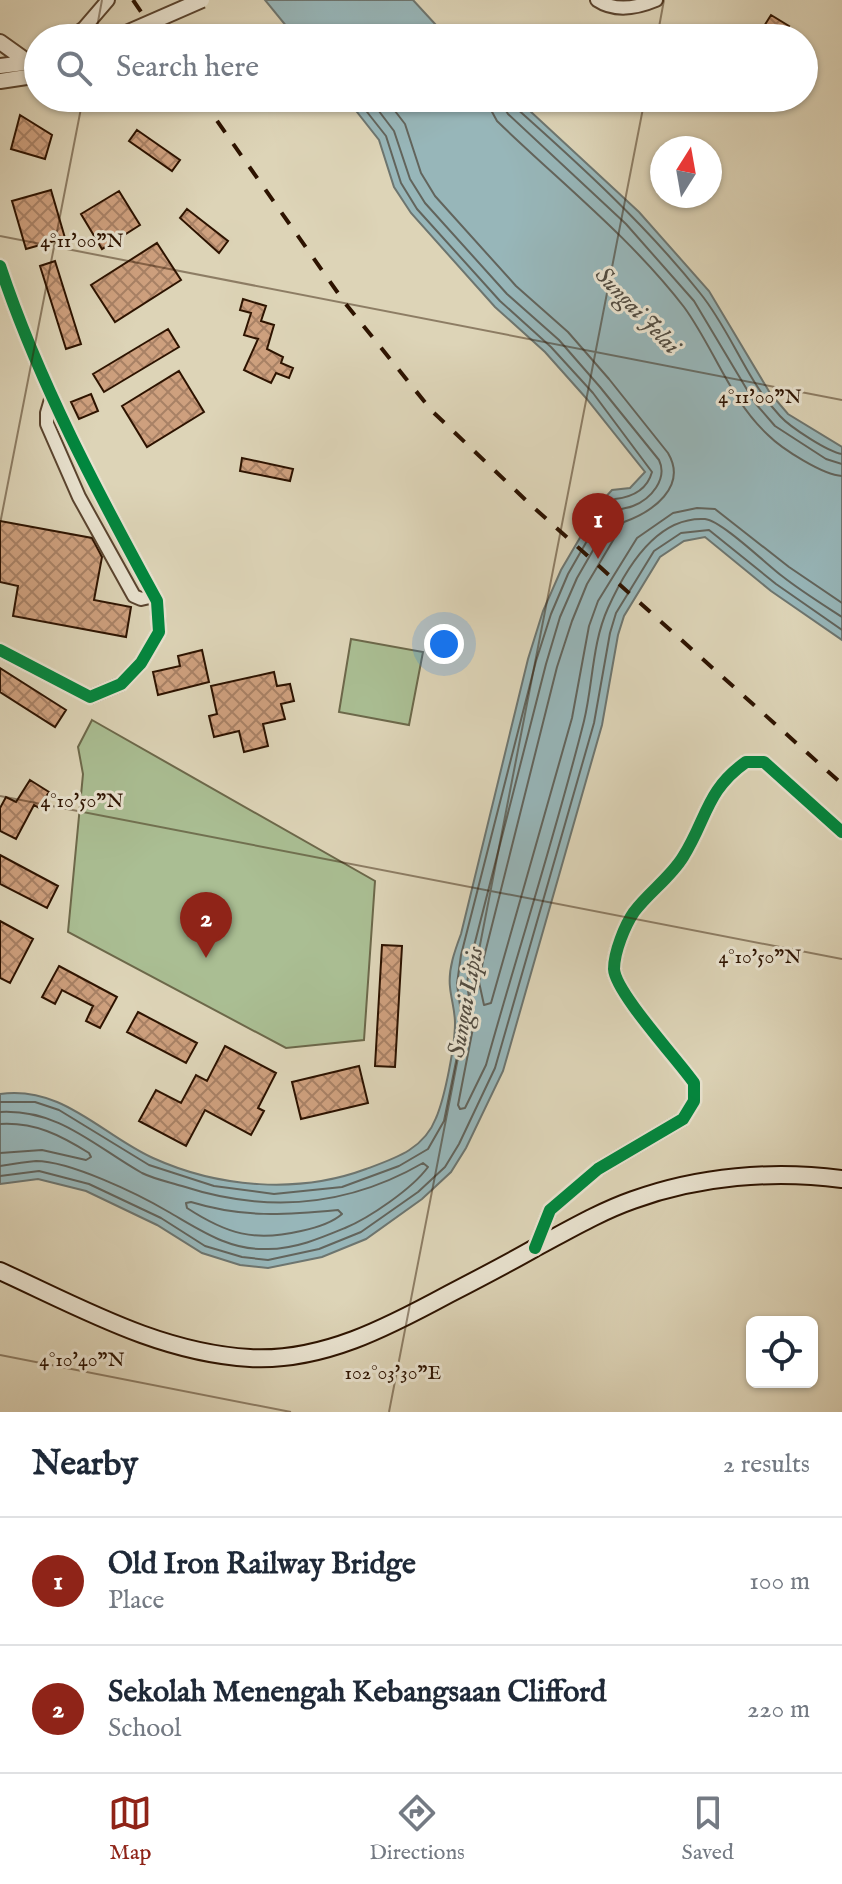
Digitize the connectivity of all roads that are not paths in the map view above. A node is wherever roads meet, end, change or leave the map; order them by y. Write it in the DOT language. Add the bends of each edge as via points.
graph roads {
  1 [pos="108,0"];
  2 [pos="597,0"];
  3 [pos="656,0"];
  4 [pos="193,2"];
  5 [pos="87,24"];
  6 [pos="145,24"];
  7 [pos="0,42"];
  8 [pos="24,57"];
  9 [pos="24,76"];
  10 [pos="0,77"];
  11 [pos="0,266"];
  12 [pos="52,396"];
  13 [pos="156,599"];
  14 [pos="0,650"];
  15 [pos="842,832"];
  16 [pos="842,1179"];
  17 [pos="535,1248"];
  18 [pos="0,1271"];
  1 -- 5 [label="street"];
  2 -- 3 [label="street" via="634,8"];
  4 -- 6 [label="street, bridge"];
  7 -- 8 [label="street"];
  9 -- 10 [label="street"];
  11 -- 12 [label="street"];
  12 -- 13 [label="street"];
  12 -- 13 [label="street" via="47,424 79,497 134,596"];
  13 -- 14 [label="street" via="159,632 141,663 121,684 90,697"];
  15 -- 17 [label="street" via="764,762 746,762 719,786 678,864 634,913 614,969 621,989 694,1083 694,1101 683,1119 620,1153 557,1203 545,1218"];
  16 -- 17 [label="main road" via="771,1174 714,1180 633,1200"];
  17 -- 18 [label="main road" via="384,1329 329,1349 269,1358 167,1345"];
}
